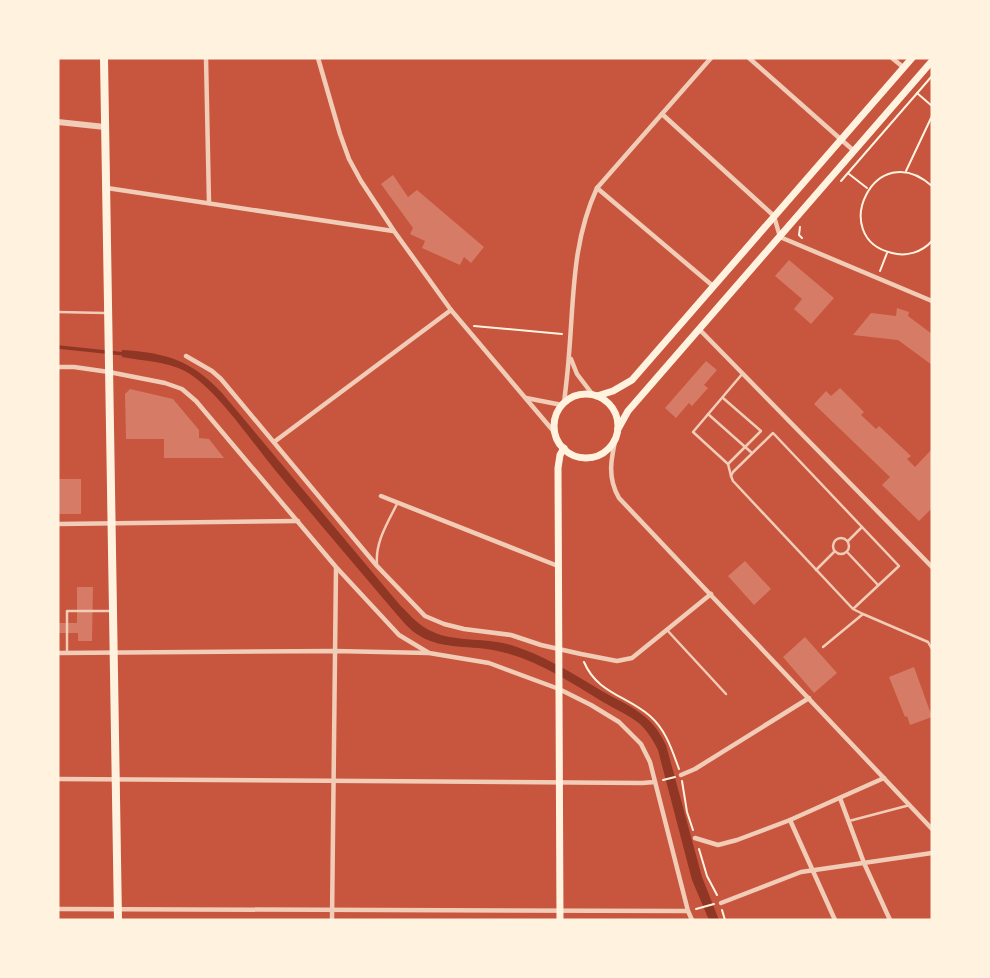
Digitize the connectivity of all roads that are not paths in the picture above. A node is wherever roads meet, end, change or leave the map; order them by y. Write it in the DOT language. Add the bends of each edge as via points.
graph roads {
  1 [pos="104,58"];
  2 [pos="206,58"];
  3 [pos="318,58"];
  4 [pos="711,58"];
  5 [pos="749,58"];
  6 [pos="892,58"];
  7 [pos="912,58"];
  8 [pos="932,61"];
  9 [pos="903,68"];
  10 [pos="662,114"];
  11 [pos="58,122"];
  12 [pos="105,127"];
  13 [pos="841,139"];
  14 [pos="854,151"];
  15 [pos="106,188"];
  16 [pos="597,188"];
  17 [pos="208,203"];
  18 [pos="774,216"];
  19 [pos="394,231"];
  20 [pos="780,237"];
  21 [pos="713,286"];
  22 [pos="932,301"];
  23 [pos="451,310"];
  24 [pos="58,312"];
  25 [pos="108,313"];
  26 [pos="699,329"];
  27 [pos="569,355"];
  28 [pos="186,356"];
  29 [pos="58,367"];
  30 [pos="109,367"];
  31 [pos="743,373"];
  32 [pos="595,395"];
  33 [pos="525,397"];
  34 [pos="723,398"];
  35 [pos="563,404"];
  36 [pos="708,414"];
  37 [pos="555,433"];
  38 [pos="617,433"];
  39 [pos="274,442"];
  40 [pos="744,447"];
  41 [pos="564,448"];
  42 [pos="752,453"];
  43 [pos="728,464"];
  44 [pos="731,476"];
  45 [pos="381,496"];
  46 [pos="398,502"];
  47 [pos="299,521"];
  48 [pos="58,524"];
  49 [pos="112,524"];
  50 [pos="862,527"];
  51 [pos="848,541"];
  52 [pos="835,551"];
  53 [pos="847,552"];
  54 [pos="377,566"];
  55 [pos="558,566"];
  56 [pos="336,567"];
  57 [pos="932,567"];
  58 [pos="816,570"];
  59 [pos="878,585"];
  60 [pos="711,593"];
  61 [pos="853,609"];
  62 [pos="113,611"];
  63 [pos="863,614"];
  64 [pos="667,630"];
  65 [pos="823,647"];
  66 [pos="932,649"];
  67 [pos="559,650"];
  68 [pos="335,651"];
  69 [pos="58,653"];
  70 [pos="67,653"];
  71 [pos="114,653"];
  72 [pos="429,653"];
  73 [pos="559,690"];
  74 [pos="726,694"];
  75 [pos="809,698"];
  76 [pos="681,775"];
  77 [pos="884,778"];
  78 [pos="58,779"];
  79 [pos="117,779"];
  80 [pos="333,781"];
  81 [pos="655,782"];
  82 [pos="560,783"];
  83 [pos="840,798"];
  84 [pos="910,805"];
  85 [pos="790,820"];
  86 [pos="849,821"];
  87 [pos="932,829"];
  88 [pos="695,838"];
  89 [pos="932,853"];
  90 [pos="864,863"];
  91 [pos="812,870"];
  92 [pos="721,903"];
  93 [pos="58,909"];
  94 [pos="118,909"];
  95 [pos="332,910"];
  96 [pos="560,911"];
  97 [pos="688,911"];
  98 [pos="118,920"];
  99 [pos="332,920"];
  100 [pos="560,920"];
  101 [pos="692,920"];
  102 [pos="835,920"];
  103 [pos="890,920"];
  1 -- 12 [label="main road"];
  2 -- 17 [label="street"];
  3 -- 19 [label="street" via="349,159"];
  4 -- 10 [label="street"];
  5 -- 13 [label="street"];
  6 -- 9 [label="street"];
  7 -- 9 [label="main road"];
  8 -- 14 [label="main road"];
  9 -- 13 [label="main road"];
  10 -- 16 [label="street"];
  10 -- 18 [label="street"];
  11 -- 12 [label="street"];
  12 -- 15 [label="main road"];
  13 -- 14 [label="street"];
  13 -- 18 [label="main road"];
  14 -- 20 [label="main road"];
  15 -- 17 [label="street"];
  15 -- 25 [label="main road"];
  16 -- 21 [label="street"];
  16 -- 27 [label="street" via="587,209 575,264"];
  17 -- 19 [label="street"];
  18 -- 20 [label="street"];
  18 -- 21 [label="main road"];
  19 -- 23 [label="street"];
  20 -- 22 [label="street"];
  20 -- 26 [label="main road"];
  21 -- 32 [label="main road" via="632,380"];
  23 -- 33 [label="street"];
  23 -- 39 [label="street"];
  24 -- 25 [label="lane"];
  25 -- 30 [label="main road"];
  26 -- 31 [label="street"];
  26 -- 38 [label="main road" via="628,411"];
  27 -- 32 [label="street" via="577,374"];
  27 -- 35 [label="street"];
  28 -- 39 [label="street" via="221,379"];
  29 -- 30 [label="street"];
  30 -- 47 [label="street" via="182,389"];
  30 -- 49 [label="main road"];
  31 -- 34 [label="lane"];
  31 -- 57 [label="street"];
  32 -- 35 [label="main road" via="578,395"];
  32 -- 38 [label="main road" via="613,409"];
  33 -- 35 [label="street"];
  33 -- 37 [label="street"];
  34 -- 36 [label="lane"];
  34 -- 40 [label="lane" via="761,431"];
  35 -- 37 [label="main road" via="555,418"];
  36 -- 40 [label="lane"];
  36 -- 43 [label="lane" via="693,432"];
  37 -- 41 [label="main road"];
  38 -- 41 [label="main road" via="598,455 580,457"];
  38 -- 60 [label="street" via="611,465 613,488"];
  39 -- 54 [label="street"];
  40 -- 42 [label="lane"];
  40 -- 43 [label="lane"];
  41 -- 55 [label="main road" via="558,468"];
  42 -- 44 [label="lane"];
  42 -- 50 [label="lane" via="773,433"];
  43 -- 44 [label="lane"];
  44 -- 58 [label="lane"];
  45 -- 46 [label="street"];
  46 -- 54 [label="lane" via="376,553"];
  46 -- 55 [label="street"];
  47 -- 49 [label="street"];
  47 -- 56 [label="street"];
  48 -- 49 [label="street"];
  49 -- 62 [label="main road"];
  50 -- 51 [label="lane"];
  50 -- 59 [label="lane" via="899,566"];
  51 -- 52 [label="lane" via="836,539"];
  51 -- 53 [label="lane"];
  52 -- 53 [label="lane"];
  52 -- 58 [label="lane"];
  53 -- 59 [label="lane"];
  54 -- 67 [label="street" via="425,616"];
  55 -- 67 [label="main road"];
  56 -- 68 [label="street"];
  56 -- 72 [label="street" via="399,635"];
  58 -- 61 [label="lane"];
  59 -- 61 [label="lane"];
  60 -- 64 [label="street"];
  60 -- 75 [label="street"];
  61 -- 63 [label="lane"];
  62 -- 70 [label="lane" via="67,611"];
  62 -- 71 [label="main road"];
  63 -- 65 [label="lane"];
  63 -- 66 [label="lane" via="928,642"];
  64 -- 67 [label="street" via="632,658 617,661"];
  64 -- 74 [label="lane"];
  67 -- 73 [label="main road"];
  68 -- 71 [label="street"];
  68 -- 72 [label="street"];
  68 -- 80 [label="street"];
  69 -- 70 [label="street"];
  70 -- 71 [label="street"];
  71 -- 79 [label="main road"];
  72 -- 73 [label="street" via="489,663"];
  73 -- 81 [label="street" via="619,722 641,744"];
  73 -- 82 [label="main road"];
  75 -- 76 [label="street"];
  75 -- 77 [label="street"];
  77 -- 83 [label="street"];
  77 -- 84 [label="street"];
  78 -- 79 [label="street"];
  79 -- 80 [label="street"];
  79 -- 94 [label="main road"];
  80 -- 82 [label="street"];
  80 -- 95 [label="street"];
  81 -- 82 [label="street"];
  81 -- 97 [label="street"];
  82 -- 96 [label="main road"];
  83 -- 85 [label="street"];
  83 -- 86 [label="street"];
  84 -- 86 [label="lane"];
  84 -- 87 [label="street"];
  85 -- 88 [label="street" via="719,845"];
  85 -- 91 [label="street"];
  86 -- 90 [label="street"];
  89 -- 90 [label="street"];
  90 -- 91 [label="street"];
  90 -- 103 [label="street"];
  91 -- 92 [label="street"];
  91 -- 102 [label="street"];
  93 -- 94 [label="street"];
  94 -- 95 [label="street"];
  94 -- 98 [label="main road"];
  95 -- 96 [label="street"];
  95 -- 99 [label="street"];
  96 -- 97 [label="street"];
  96 -- 100 [label="main road"];
  97 -- 101 [label="street"];
}
